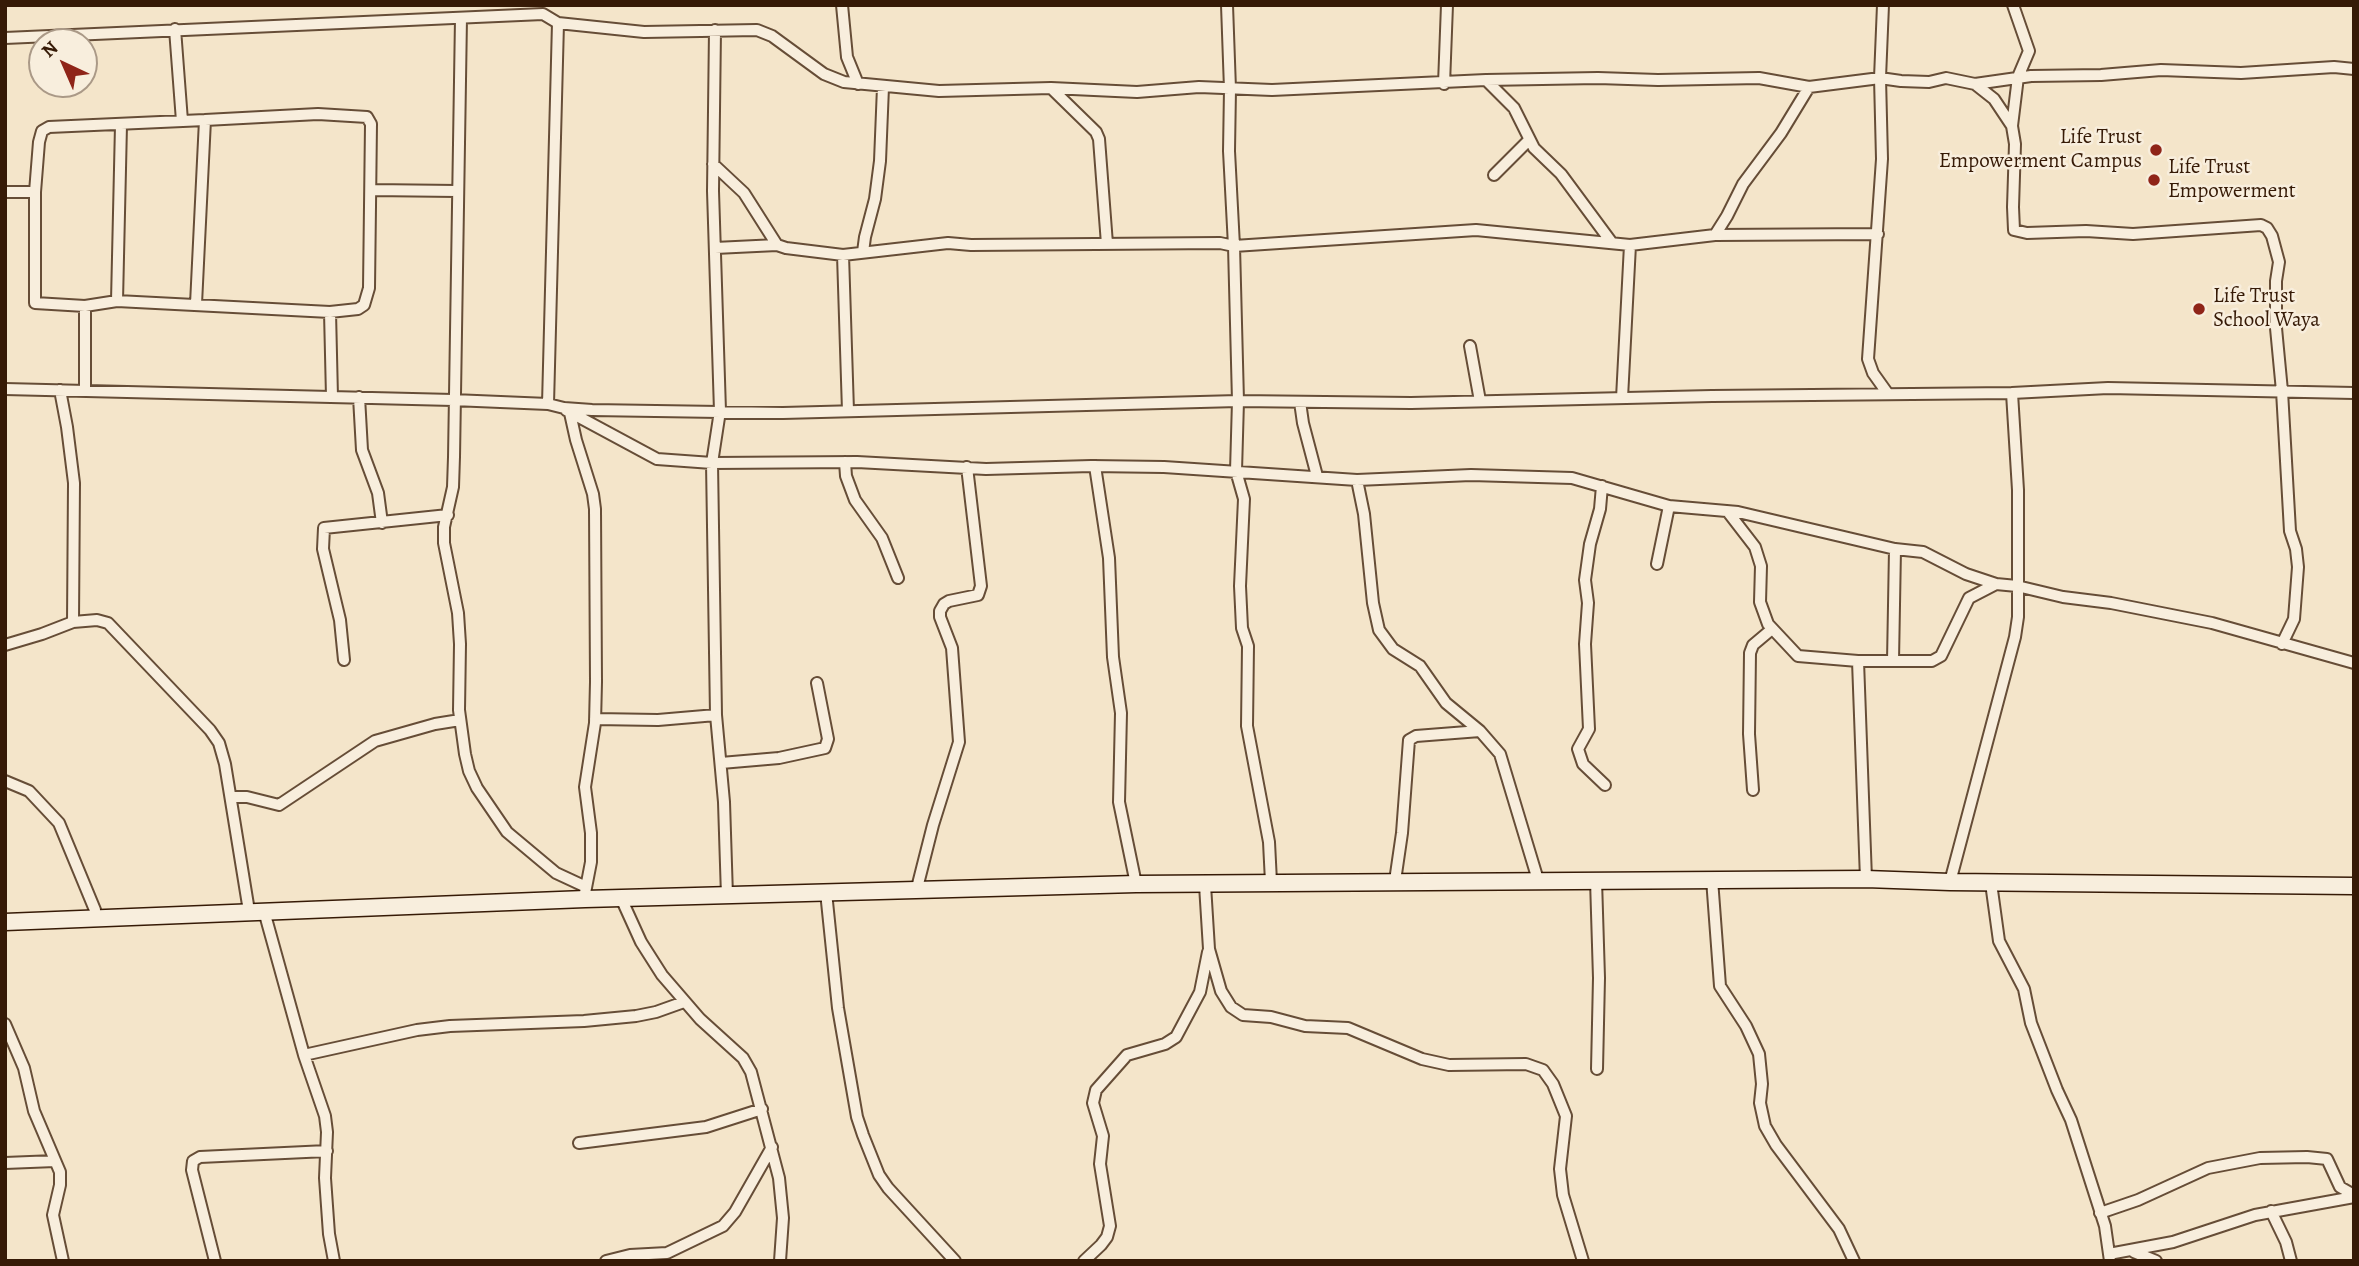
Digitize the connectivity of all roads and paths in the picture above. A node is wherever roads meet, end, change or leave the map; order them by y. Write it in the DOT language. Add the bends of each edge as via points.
graph roads {
  1 [pos="552,5"];
  2 [pos="842,5"];
  3 [pos="1227,5"];
  4 [pos="1447,5"];
  5 [pos="1883,5"];
  6 [pos="2013,5"];
  7 [pos="543,13"];
  8 [pos="461,18"];
  9 [pos="558,23"];
  10 [pos="175,29"];
  11 [pos="715,30"];
  12 [pos="5,38"];
  13 [pos="2354,69"];
  14 [pos="2018,77"];
  15 [pos="1880,78"];
  16 [pos="1486,80"];
  17 [pos="1444,83"];
  18 [pos="858,84"];
  19 [pos="1975,84"];
  20 [pos="883,87"];
  21 [pos="1809,87"];
  22 [pos="1051,88"];
  23 [pos="1230,89"];
  24 [pos="205,120"];
  25 [pos="182,121"];
  26 [pos="121,125"];
  27 [pos="2012,125"];
  28 [pos="1529,140"];
  29 [pos="713,164"];
  30 [pos="1494,175"];
  31 [pos="371,190"];
  32 [pos="457,191"];
  33 [pos="5,192"];
  34 [pos="35,192"];
  35 [pos="1714,234"];
  36 [pos="1878,234"];
  37 [pos="1612,243"];
  38 [pos="777,244"];
  39 [pos="1107,244"];
  40 [pos="1630,245"];
  41 [pos="1234,246"];
  42 [pos="715,248"];
  43 [pos="863,252"];
  44 [pos="842,255"];
  45 [pos="117,301"];
  46 [pos="196,304"];
  47 [pos="85,306"];
  48 [pos="330,312"];
  49 [pos="1469,346"];
  50 [pos="5,389"];
  51 [pos="60,390"];
  52 [pos="85,391"];
  53 [pos="2282,391"];
  54 [pos="2012,393"];
  55 [pos="2354,393"];
  56 [pos="1888,394"];
  57 [pos="332,397"];
  58 [pos="359,397"];
  59 [pos="1622,398"];
  60 [pos="453,400"];
  61 [pos="1238,401"];
  62 [pos="1480,401"];
  63 [pos="1300,402"];
  64 [pos="548,404"];
  65 [pos="567,411"];
  66 [pos="720,411"];
  67 [pos="848,411"];
  68 [pos="845,462"];
  69 [pos="712,463"];
  70 [pos="1095,466"];
  71 [pos="967,467"];
  72 [pos="1236,471"];
  73 [pos="1317,476"];
  74 [pos="1357,480"];
  75 [pos="1602,486"];
  76 [pos="1669,506"];
  77 [pos="1728,512"];
  78 [pos="448,515"];
  79 [pos="382,523"];
  80 [pos="1895,550"];
  81 [pos="1657,564"];
  82 [pos="898,578"];
  83 [pos="1996,584"];
  84 [pos="2017,586"];
  85 [pos="73,622"];
  86 [pos="1772,629"];
  87 [pos="2282,644"];
  88 [pos="5,645"];
  89 [pos="344,660"];
  90 [pos="1858,661"];
  91 [pos="1893,661"];
  92 [pos="2354,663"];
  93 [pos="817,683"];
  94 [pos="716,715"];
  95 [pos="595,719"];
  96 [pos="460,720"];
  97 [pos="1480,731"];
  98 [pos="721,764"];
  99 [pos="5,781"];
  100 [pos="1605,785"];
  101 [pos="1753,790"];
  102 [pos="232,797"];
  103 [pos="1712,879"];
  104 [pos="1867,879"];
  105 [pos="1538,880"];
  106 [pos="1596,880"];
  107 [pos="1395,881"];
  108 [pos="1270,882"];
  109 [pos="1950,882"];
  110 [pos="1991,883"];
  111 [pos="1136,884"];
  112 [pos="1205,885"];
  113 [pos="2354,886"];
  114 [pos="917,888"];
  115 [pos="584,892"];
  116 [pos="826,892"];
  117 [pos="727,896"];
  118 [pos="621,898"];
  119 [pos="257,911"];
  120 [pos="94,919"];
  121 [pos="5,922"];
  122 [pos="1209,949"];
  123 [pos="684,1002"];
  124 [pos="5,1024"];
  125 [pos="304,1055"];
  126 [pos="1597,1069"];
  127 [pos="762,1109"];
  128 [pos="579,1143"];
  129 [pos="772,1147"];
  130 [pos="327,1151"];
  131 [pos="55,1161"];
  132 [pos="5,1163"];
  133 [pos="2354,1196"];
  134 [pos="2271,1211"];
  135 [pos="2100,1213"];
  136 [pos="2131,1251"];
  137 [pos="2109,1257"];
  138 [pos="779,1260"];
  139 [pos="63,1261"];
  140 [pos="215,1261"];
  141 [pos="334,1261"];
  142 [pos="607,1261"];
  143 [pos="955,1261"];
  144 [pos="1084,1261"];
  145 [pos="1583,1261"];
  146 [pos="1854,1261"];
  147 [pos="2156,1261"];
  148 [pos="2291,1261"];
  1 -- 7 [label="street"];
  2 -- 18 [label="street" via="847,57"];
  3 -- 23 [label="street"];
  4 -- 17 [label="street"];
  5 -- 15 [label="street"];
  6 -- 14 [label="street" via="2029,51"];
  7 -- 8 [label="street"];
  7 -- 9 [label="street"];
  8 -- 10 [label="street"];
  8 -- 32 [label="street"];
  9 -- 11 [label="street" via="644,32"];
  9 -- 64 [label="street"];
  10 -- 12 [label="street"];
  10 -- 25 [label="street"];
  11 -- 18 [label="street" via="763,31 824,74"];
  11 -- 29 [label="street"];
  13 -- 14 [label="street" via="2241,73 2183,69"];
  14 -- 19 [label="street"];
  14 -- 27 [label="street"];
  15 -- 19 [label="street" via="1900,82 1946,78"];
  15 -- 21 [label="street"];
  15 -- 36 [label="street"];
  16 -- 17 [label="street"];
  16 -- 21 [label="street" via="1759,78"];
  16 -- 28 [label="street" via="1514,108"];
  17 -- 23 [label="street"];
  18 -- 20 [label="street"];
  19 -- 27 [label="street" via="1994,99"];
  20 -- 22 [label="street" via="939,91"];
  20 -- 43 [label="street" via="880,160"];
  21 -- 35 [label="street"];
  22 -- 23 [label="street" via="1137,92 1199,86"];
  22 -- 39 [label="street" via="1100,139"];
  23 -- 41 [label="street"];
  24 -- 25 [label="street"];
  24 -- 31 [label="street" via="364,116 371,124"];
  24 -- 46 [label="street"];
  25 -- 26 [label="street"];
  26 -- 34 [label="street" via="42,131"];
  26 -- 45 [label="street"];
  27 -- 53 [label="street" via="2014,230 2133,234 2251,225 2267,228 2279,262 2276,328"];
  28 -- 30 [label="street"];
  28 -- 37 [label="street" via="1561,174"];
  29 -- 38 [label="street" via="744,193"];
  29 -- 42 [label="street"];
  31 -- 32 [label="street"];
  31 -- 48 [label="street" via="368,298 358,309"];
  32 -- 60 [label="street"];
  33 -- 34 [label="street"];
  34 -- 47 [label="street" via="35,303"];
  35 -- 36 [label="street"];
  35 -- 40 [label="street"];
  36 -- 56 [label="street" via="1868,359"];
  37 -- 40 [label="street"];
  37 -- 41 [label="street" via="1476,230"];
  38 -- 42 [label="street"];
  38 -- 44 [label="street"];
  39 -- 41 [label="street"];
  39 -- 43 [label="street" via="948,243"];
  40 -- 59 [label="street"];
  41 -- 61 [label="street"];
  42 -- 66 [label="street"];
  43 -- 44 [label="street"];
  44 -- 67 [label="street"];
  45 -- 46 [label="street"];
  45 -- 47 [label="street"];
  46 -- 48 [label="street"];
  47 -- 52 [label="street"];
  48 -- 57 [label="street"];
  49 -- 62 [label="street"];
  50 -- 51 [label="street"];
  51 -- 52 [label="street"];
  51 -- 85 [label="street" via="74,483"];
  52 -- 57 [label="street"];
  53 -- 54 [label="street" via="2108,388"];
  53 -- 55 [label="street"];
  53 -- 87 [label="street" via="2290,531 2298,567 2294,619"];
  54 -- 56 [label="street"];
  54 -- 84 [label="street"];
  56 -- 59 [label="street"];
  57 -- 58 [label="street"];
  58 -- 60 [label="street"];
  58 -- 79 [label="street" via="362,450 378,493"];
  59 -- 62 [label="street"];
  60 -- 64 [label="street"];
  60 -- 78 [label="street"];
  61 -- 63 [label="street"];
  61 -- 67 [label="street"];
  61 -- 72 [label="street"];
  62 -- 63 [label="street"];
  63 -- 73 [label="street"];
  64 -- 65 [label="street"];
  65 -- 66 [label="street"];
  65 -- 69 [label="street" via="657,458"];
  65 -- 95 [label="street" via="595,509"];
  66 -- 67 [label="street"];
  66 -- 69 [label="street"];
  68 -- 69 [label="street"];
  68 -- 71 [label="street"];
  68 -- 82 [label="street" via="855,500 882,538"];
  69 -- 94 [label="street"];
  70 -- 71 [label="street"];
  70 -- 72 [label="street"];
  70 -- 111 [label="street" via="1109,558 1113,657 1121,713 1119,802"];
  71 -- 114 [label="street" via="981,586 978,595 949,601 940,611 952,648 959,742"];
  72 -- 73 [label="street"];
  72 -- 108 [label="street" via="1244,499 1240,586 1242,628 1248,646 1247,726 1269,842"];
  73 -- 74 [label="street"];
  74 -- 75 [label="street" via="1414,475 1546,476"];
  74 -- 97 [label="street" via="1381,636 1420,666 1446,703"];
  75 -- 76 [label="street"];
  75 -- 100 [label="street" via="1585,580 1589,729 1578,749 1583,764"];
  76 -- 77 [label="street"];
  76 -- 81 [label="street"];
  77 -- 80 [label="street"];
  77 -- 86 [label="street" via="1755,547 1760,566 1759,602"];
  78 -- 79 [label="street"];
  78 -- 96 [label="street" via="444,543 458,613"];
  79 -- 89 [label="street" via="324,528 323,549 340,620"];
  80 -- 83 [label="street" via="1923,552"];
  80 -- 91 [label="street"];
  83 -- 84 [label="street"];
  83 -- 91 [label="street" via="1969,598 1937,660"];
  84 -- 87 [label="street" via="2213,623"];
  84 -- 109 [label="street" via="2015,637"];
  85 -- 88 [label="street"];
  85 -- 102 [label="street" via="108,623 210,730 219,743"];
  86 -- 90 [label="street" via="1798,656"];
  86 -- 101 [label="street" via="1750,653"];
  87 -- 92 [label="street"];
  90 -- 91 [label="street"];
  90 -- 104 [label="street"];
  93 -- 98 [label="street" via="828,739 825,748"];
  94 -- 95 [label="street"];
  94 -- 98 [label="street"];
  95 -- 115 [label="street" via="585,787 592,862"];
  96 -- 102 [label="street" via="375,741 279,805"];
  96 -- 115 [label="street" via="469,771 507,832"];
  97 -- 105 [label="street" via="1500,754"];
  97 -- 107 [label="street" via="1409,740"];
  98 -- 117 [label="street"];
  99 -- 120 [label="street" via="29,792 59,823 95,910"];
  102 -- 119 [label="street"];
  103 -- 104 [label="street"];
  103 -- 106 [label="street"];
  103 -- 146 [label="street" via="1720,986 1759,1054 1765,1126 1839,1229"];
  104 -- 109 [label="street"];
  105 -- 106 [label="street"];
  105 -- 107 [label="street"];
  106 -- 126 [label="street"];
  107 -- 108 [label="street"];
  108 -- 112 [label="street"];
  109 -- 110 [label="street"];
  110 -- 113 [label="street"];
  110 -- 135 [label="street" via="1999,941 2024,989 2031,1023 2071,1120"];
  111 -- 112 [label="street"];
  111 -- 114 [label="street"];
  112 -- 122 [label="street"];
  114 -- 116 [label="street"];
  115 -- 118 [label="street"];
  115 -- 119 [label="street"];
  116 -- 117 [label="street"];
  116 -- 143 [label="street" via="838,1008 863,1135 888,1188"];
  117 -- 118 [label="street"];
  118 -- 123 [label="street" via="641,942"];
  119 -- 120 [label="street"];
  119 -- 125 [label="street"];
  120 -- 121 [label="street"];
  122 -- 144 [label="street" via="1200,992 1176,1037 1127,1055 1096,1090 1093,1103 1102,1136 1100,1164 1110,1226 1107,1237"];
  122 -- 145 [label="street" via="1221,991 1243,1015 1348,1028 1422,1059 1449,1065 1526,1064 1544,1070 1566,1116 1560,1168 1563,1195"];
  123 -- 125 [label="street" via="636,1016 417,1030"];
  123 -- 127 [label="street" via="743,1058"];
  124 -- 131 [label="street"];
  125 -- 130 [label="street" via="325,1116"];
  127 -- 128 [label="street" via="706,1127"];
  127 -- 129 [label="street"];
  129 -- 138 [label="street" via="783,1217"];
  129 -- 142 [label="street" via="723,1226 667,1253"];
  130 -- 140 [label="street" via="196,1158 192,1170"];
  130 -- 141 [label="street" via="325,1178"];
  131 -- 132 [label="street"];
  131 -- 139 [label="street" via="60,1185 53,1215"];
  133 -- 134 [label="street"];
  133 -- 135 [label="street" via="2340,1186 2327,1160 2260,1158 2208,1168"];
  134 -- 136 [label="street"];
  134 -- 148 [label="street"];
  135 -- 137 [label="street"];
  136 -- 137 [label="street"];
  136 -- 147 [label="street"];
}
